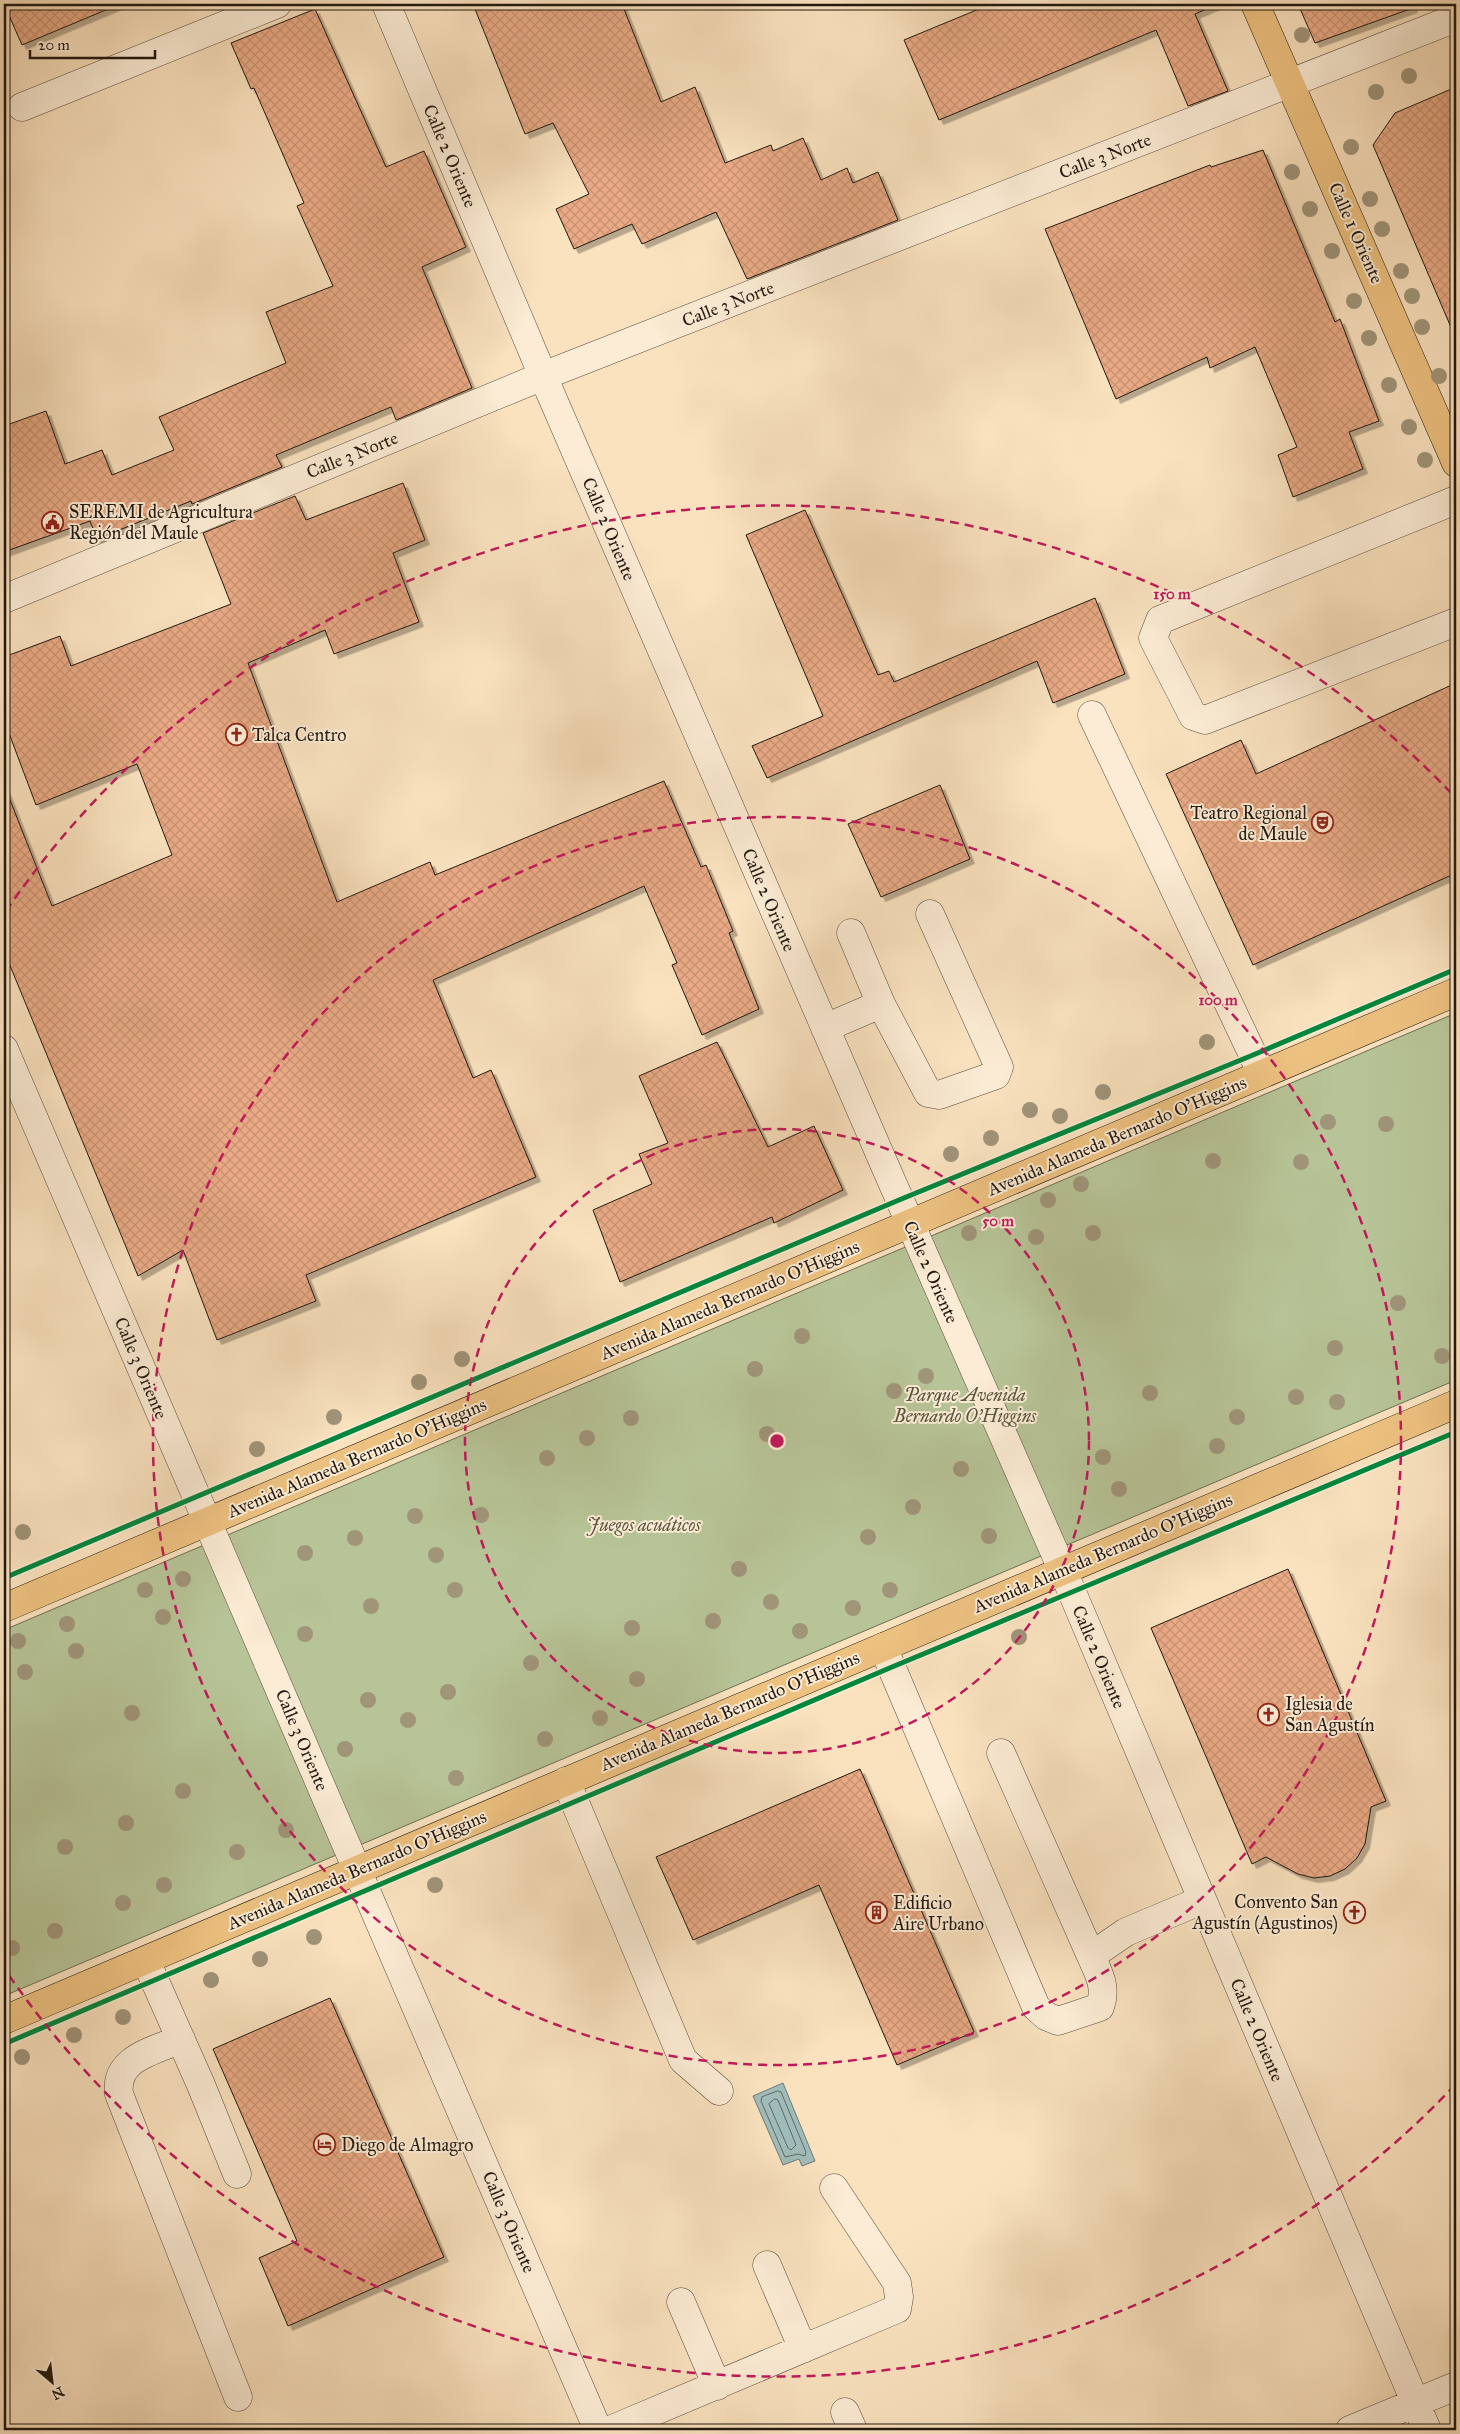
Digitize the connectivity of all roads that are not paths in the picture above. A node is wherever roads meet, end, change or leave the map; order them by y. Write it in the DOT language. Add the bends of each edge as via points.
graph roads {
  1 [pos="277,4"];
  2 [pos="386,4"];
  3 [pos="1255,4"];
  4 [pos="1456,18"];
  5 [pos="1290,83"];
  6 [pos="22,107"];
  7 [pos="543,376"];
  8 [pos="1456,462"];
  9 [pos="1456,500"];
  10 [pos="4,599"];
  11 [pos="1456,622"];
  12 [pos="1092,715"];
  13 [pos="930,914"];
  14 [pos="851,932"];
  15 [pos="1456,992"];
  16 [pos="882,1004"];
  17 [pos="825,1028"];
  18 [pos="4,1050"];
  19 [pos="1262,1074"];
  20 [pos="911,1224"];
  21 [pos="1456,1404"];
  22 [pos="207,1521"];
  23 [pos="1062,1570"];
  24 [pos="4,1608"];
  25 [pos="884,1646"];
  26 [pos="1001,1754"];
  27 [pos="566,1781"];
  28 [pos="357,1871"];
  29 [pos="1202,1900"];
  30 [pos="1091,1956"];
  31 [pos="146,1961"];
  32 [pos="4,2020"];
  33 [pos="181,2039"];
  34 [pos="719,2091"];
  35 [pos="237,2174"];
  36 [pos="834,2188"];
  37 [pos="766,2265"];
  38 [pos="681,2302"];
  39 [pos="803,2349"];
  40 [pos="716,2386"];
  41 [pos="1456,2386"];
  42 [pos="238,2397"];
  43 [pos="1416,2403"];
  44 [pos="598,2430"];
  45 [pos="610,2430"];
  46 [pos="1350,2430"];
  47 [pos="1427,2430"];
  1 -- 6 [label="street"];
  2 -- 7 [label="street, Calle 2 Oriente"];
  3 -- 5 [label="main road, Calle 1 Oriente"];
  4 -- 5 [label="street, Calle 3 Norte"];
  5 -- 7 [label="street, Calle 3 Norte"];
  5 -- 8 [label="main road, Calle 1 Oriente"];
  7 -- 10 [label="street, Calle 3 Norte"];
  7 -- 17 [label="street, Calle 2 Oriente"];
  9 -- 11 [label="street" via="1160,620 1153,638 1193,716 1205,720"];
  12 -- 19 [label="street"];
  13 -- 16 [label="street" via="999,1067 996,1075 939,1095 928,1093"];
  14 -- 16 [label="street"];
  15 -- 19 [label="main road, Avenida Alameda Bernardo O'Higgins"];
  16 -- 17 [label="street"];
  17 -- 20 [label="street, Calle 2 Oriente"];
  18 -- 22 [label="street, Calle 3 Oriente"];
  19 -- 20 [label="main road, Avenida Alameda Bernardo O'Higgins"];
  20 -- 22 [label="main road, Avenida Alameda Bernardo O'Higgins"];
  20 -- 23 [label="street, Calle 2 Oriente"];
  21 -- 23 [label="main road, Avenida Alameda Bernardo O'Higgins"];
  22 -- 24 [label="main road, Avenida Alameda Bernardo O'Higgins"];
  22 -- 28 [label="street, Calle 3 Oriente"];
  23 -- 25 [label="main road, Avenida Alameda Bernardo O'Higgins"];
  23 -- 29 [label="street, Calle 2 Oriente"];
  25 -- 27 [label="main road, Avenida Alameda Bernardo O'Higgins"];
  25 -- 30 [label="street" via="1036,2007 1058,2021 1100,2007 1104,1985"];
  26 -- 30 [label="street"];
  27 -- 28 [label="main road, Avenida Alameda Bernardo O'Higgins"];
  27 -- 34 [label="street" via="683,2060"];
  28 -- 31 [label="main road, Avenida Alameda Bernardo O'Higgins"];
  28 -- 44 [label="street, Calle 3 Oriente"];
  29 -- 30 [label="street" via="1126,1932"];
  29 -- 43 [label="street, Calle 2 Oriente"];
  31 -- 32 [label="main road, Avenida Alameda Bernardo O'Higgins"];
  31 -- 33 [label="street"];
  33 -- 35 [label="street"];
  33 -- 42 [label="street" via="135,2059 122,2069 117,2081 119,2094"];
  36 -- 39 [label="street" via="897,2283 897,2309"];
  37 -- 39 [label="street"];
  38 -- 40 [label="street"];
  39 -- 40 [label="street"];
  40 -- 45 [label="street"];
  41 -- 43 [label="street"];
  43 -- 46 [label="street"];
  43 -- 47 [label="street, Calle 2 Oriente"];
}
